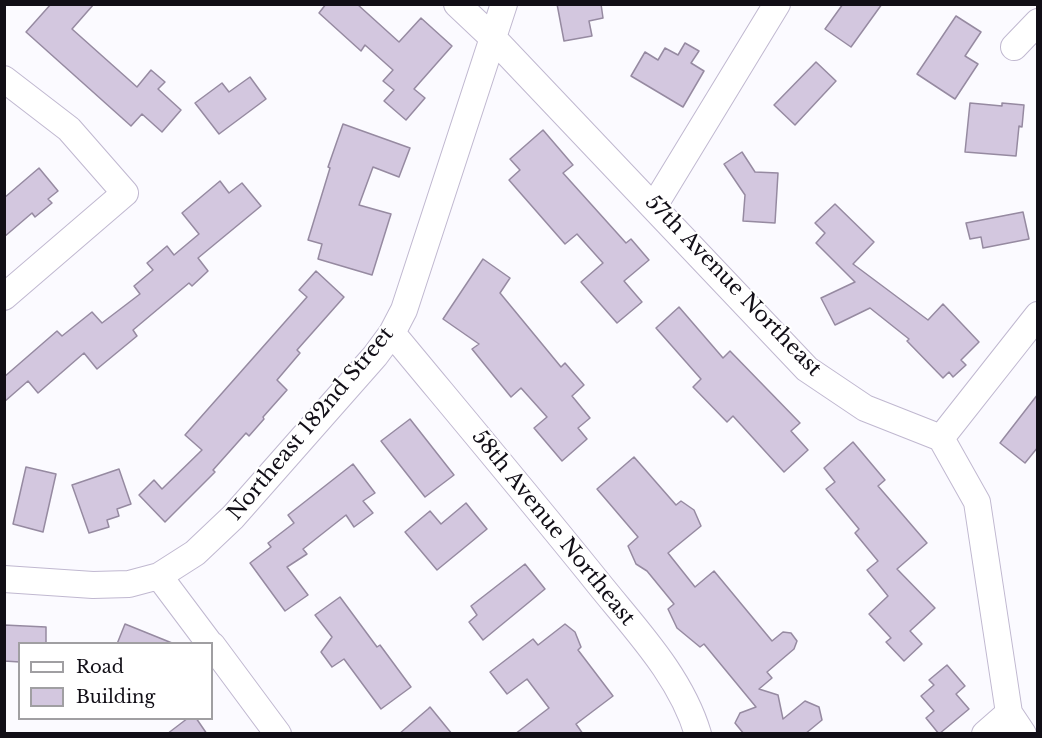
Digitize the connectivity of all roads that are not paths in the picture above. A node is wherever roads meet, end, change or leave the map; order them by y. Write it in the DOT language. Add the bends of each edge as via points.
graph roads {
  1 [pos="457,4"];
  2 [pos="504,4"];
  3 [pos="777,4"];
  4 [pos="1038,22"];
  5 [pos="493,38"];
  6 [pos="1014,47"];
  7 [pos="4,79"];
  8 [pos="654,206"];
  9 [pos="4,297"];
  10 [pos="1038,315"];
  11 [pos="392,333"];
  12 [pos="941,438"];
  13 [pos="159,576"];
  14 [pos="4,579"];
  15 [pos="209,642"];
  16 [pos="213,647"];
  17 [pos="1016,723"];
  18 [pos="278,734"];
  19 [pos="698,734"];
  20 [pos="985,734"];
  1 -- 5 [label="street, 57th Avenue Northeast"];
  2 -- 5 [label="street, Northeast 182nd Street"];
  3 -- 8 [label="street"];
  4 -- 6 [label="street"];
  5 -- 8 [label="street, 57th Avenue Northeast"];
  5 -- 11 [label="street, Northeast 182nd Street" via="407,300"];
  7 -- 9 [label="street" via="69,129 125,193"];
  8 -- 12 [label="street, 57th Avenue Northeast" via="807,369 865,408"];
  10 -- 12 [label="street"];
  11 -- 13 [label="street, Northeast 182nd Street" via="233,517 195,553"];
  11 -- 19 [label="street, 58th Avenue Northeast" via="665,668 686,701"];
  12 -- 17 [label="street" via="977,502"];
  13 -- 14 [label="street, Northeast 182nd Street" via="129,584 93,585"];
  13 -- 15 [label="street"];
  16 -- 18 [label="street"];
  17 -- 20 [label="street"];
}
